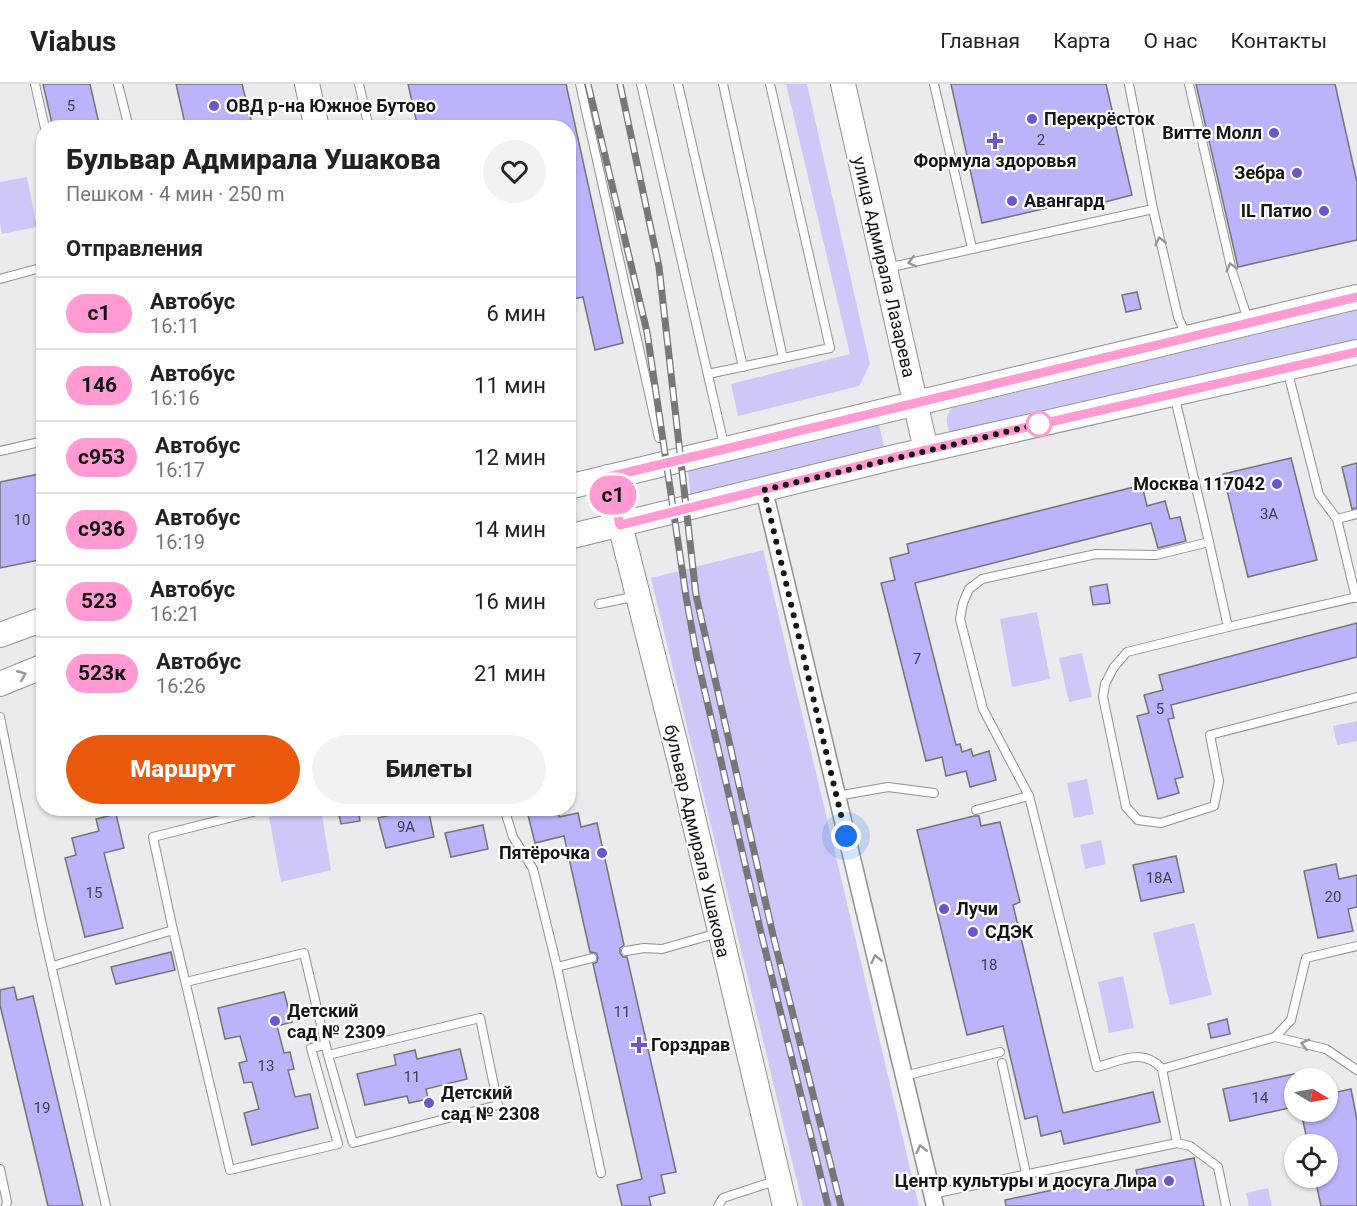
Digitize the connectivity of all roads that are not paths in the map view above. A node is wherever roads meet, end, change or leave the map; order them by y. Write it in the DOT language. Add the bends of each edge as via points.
graph roads {
  1 [pos="35,84"];
  2 [pos="118,84"];
  3 [pos="309,84"];
  4 [pos="360,84"];
  5 [pos="580,84"];
  6 [pos="641,84"];
  7 [pos="678,84"];
  8 [pos="723,84"];
  9 [pos="770,84"];
  10 [pos="843,84"];
  11 [pos="934,84"];
  12 [pos="1129,84"];
  13 [pos="1189,84"];
  14 [pos="43,120"];
  15 [pos="127,120"];
  16 [pos="316,120"];
  17 [pos="367,120"];
  18 [pos="1153,209"];
  19 [pos="972,248"];
  20 [pos="36,269"];
  21 [pos="885,269"];
  22 [pos="0,279"];
  23 [pos="1357,297"];
  24 [pos="1249,323"];
  25 [pos="1187,338"];
  26 [pos="1357,352"];
  27 [pos="783,358"];
  28 [pos="743,367"];
  29 [pos="1287,368"];
  30 [pos="708,374"];
  31 [pos="1173,394"];
  32 [pos="915,403"];
  33 [pos="659,438"];
  34 [pos="36,443"];
  35 [pos="725,449"];
  36 [pos="926,450"];
  37 [pos="0,451"];
  38 [pos="608,477"];
  39 [pos="576,485"];
  40 [pos="764,490"];
  41 [pos="1357,514"];
  42 [pos="1337,519"];
  43 [pos="620,525"];
  44 [pos="576,535"];
  45 [pos="1209,542"];
  46 [pos="637,596"];
  47 [pos="1356,598"];
  48 [pos="599,604"];
  49 [pos="36,622"];
  50 [pos="1228,627"];
  51 [pos="0,635"];
  52 [pos="36,669"];
  53 [pos="0,684"];
  54 [pos="1357,697"];
  55 [pos="0,717"];
  56 [pos="934,793"];
  57 [pos="837,796"];
  58 [pos="1029,796"];
  59 [pos="976,810"];
  60 [pos="236,816"];
  61 [pos="506,816"];
  62 [pos="173,930"];
  63 [pos="719,933"];
  64 [pos="1357,946"];
  65 [pos="626,951"];
  66 [pos="592,958"];
  67 [pos="53,966"];
  68 [pos="557,966"];
  69 [pos="186,982"];
  70 [pos="1275,1037"];
  71 [pos="326,1045"];
  72 [pos="1000,1052"];
  73 [pos="328,1055"];
  74 [pos="1002,1063"];
  75 [pos="1165,1068"];
  76 [pos="1357,1070"];
  77 [pos="904,1076"];
  78 [pos="1177,1143"];
  79 [pos="0,1169"];
  80 [pos="601,1173"];
  81 [pos="1026,1173"];
  82 [pos="778,1180"];
  83 [pos="933,1200"];
  84 [pos="6,1206"];
  85 [pos="106,1206"];
  86 [pos="718,1206"];
  87 [pos="785,1206"];
  88 [pos="1226,1206"];
  1 -- 14 [label="lane"];
  2 -- 15 [label="lane"];
  3 -- 16 [label="main road"];
  4 -- 17 [label="lane"];
  5 -- 33 [label="lane"];
  6 -- 30 [label="lane"];
  7 -- 28 [label="lane"];
  8 -- 27 [label="lane"];
  9 -- 27 [label="lane" via="830,348"];
  10 -- 21 [label="main road, улица Адмирала Лазарева"];
  11 -- 19 [label="lane"];
  12 -- 18 [label="lane"];
  24 -- 13 [label="lane, one-way" via="1232,271"];
  18 -- 19 [label="lane"];
  25 -- 18 [label="lane, one-way" via="1178,317"];
  19 -- 21 [label="lane, one-way"];
  20 -- 22 [label="lane"];
  21 -- 32 [label="main road, улица Адмирала Лазарева"];
  23 -- 24 [label="main road"];
  24 -- 25 [label="main road"];
  25 -- 32 [label="main road"];
  26 -- 29 [label="main road"];
  27 -- 28 [label="lane"];
  28 -- 30 [label="lane"];
  29 -- 31 [label="main road"];
  29 -- 42 [label="lane" via="1319,495"];
  30 -- 35 [label="lane"];
  31 -- 36 [label="main road"];
  31 -- 45 [label="lane"];
  32 -- 35 [label="main road"];
  32 -- 36 [label="main road, улица Адмирала Лазарева"];
  34 -- 37 [label="lane"];
  35 -- 38 [label="main road"];
  36 -- 40 [label="main road"];
  38 -- 39 [label="main road"];
  38 -- 43 [label="main road, бульвар Адмирала Ушакова"];
  40 -- 43 [label="main road"];
  40 -- 57 [label="street"];
  41 -- 42 [label="lane"];
  42 -- 47 [label="lane"];
  43 -- 44 [label="main road"];
  43 -- 46 [label="main road, бульвар Адмирала Ушакова"];
  45 -- 50 [label="lane"];
  45 -- 58 [label="lane" via="1155,555 1096,554 982,579 969,589 960,619 983,709"];
  46 -- 48 [label="lane"];
  46 -- 63 [label="main road, бульвар Адмирала Ушакова"];
  47 -- 50 [label="lane"];
  49 -- 51 [label="main road"];
  50 -- 54 [label="lane" via="1127,652 1105,684 1102,697 1126,807 1138,820 1161,823 1214,806 1219,781 1210,735"];
  53 -- 52 [label="main road, one-way"];
  55 -- 67 [label="lane"];
  56 -- 57 [label="lane" via="888,787"];
  77 -- 57 [label="street, one-way"];
  58 -- 59 [label="lane"];
  58 -- 75 [label="lane" via="1097,1067 1142,1056"];
  60 -- 62 [label="lane" via="153,837"];
  61 -- 68 [label="lane" via="513,837 533,868"];
  62 -- 67 [label="lane"];
  62 -- 69 [label="lane"];
  63 -- 65 [label="lane" via="662,949"];
  63 -- 82 [label="main road, бульвар Адмирала Ушакова"];
  64 -- 70 [label="lane" via="1306,958 1291,1020"];
  66 -- 68 [label="lane"];
  67 -- 85 [label="lane"];
  68 -- 80 [label="lane"];
  69 -- 71 [label="lane" via="304,953"];
  69 -- 71 [label="lane" via="230,1170 338,1144 311,1048"];
  70 -- 75 [label="lane"];
  76 -- 70 [label="lane, one-way" via="1326,1049"];
  71 -- 73 [label="lane"];
  72 -- 77 [label="lane"];
  73 -- 73 [label="lane" via="352,1143 498,1105 480,1018"];
  74 -- 81 [label="lane"];
  75 -- 78 [label="lane"];
  83 -- 77 [label="street, one-way"];
  78 -- 81 [label="lane"];
  78 -- 88 [label="lane" via="1190,1146 1218,1167"];
  79 -- 84 [label="lane"];
  81 -- 83 [label="lane"];
  82 -- 86 [label="lane" via="723,1198"];
  82 -- 87 [label="main road, бульвар Адмирала Ушакова"];
}
